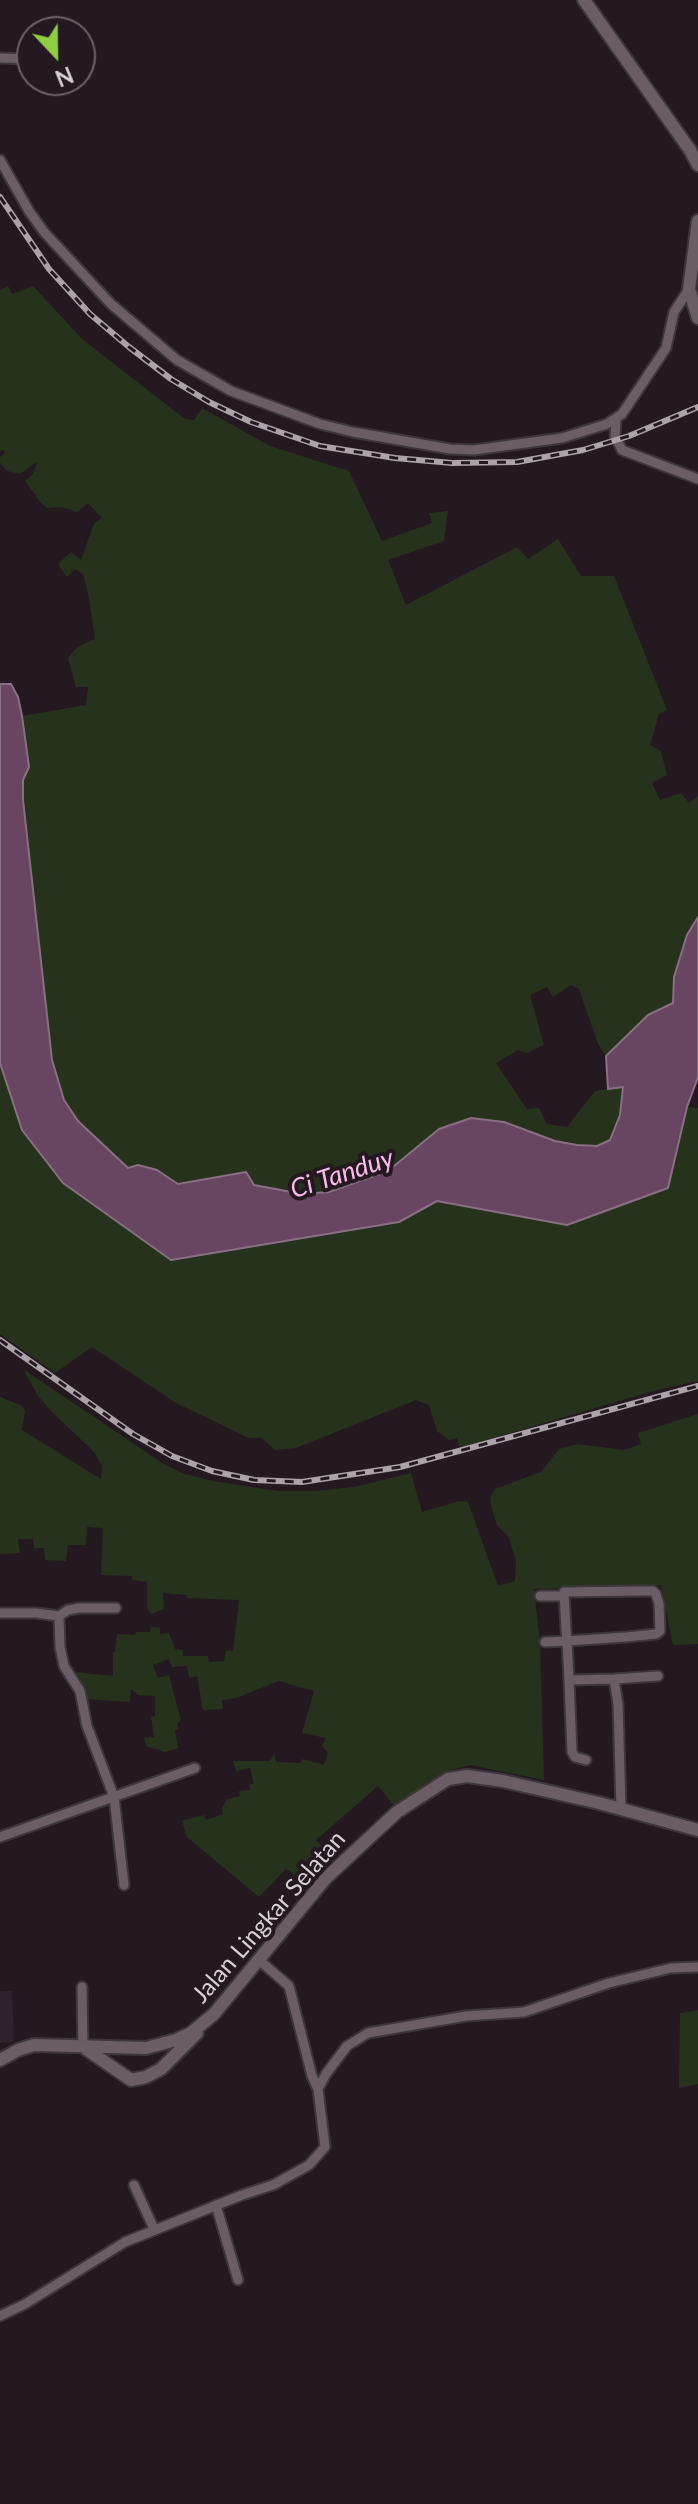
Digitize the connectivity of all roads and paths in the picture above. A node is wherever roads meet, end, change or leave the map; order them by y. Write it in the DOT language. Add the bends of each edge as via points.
graph roads {
  1 [pos="584,0"];
  2 [pos="0,160"];
  3 [pos="698,165"];
  4 [pos="698,221"];
  5 [pos="689,289"];
  6 [pos="698,318"];
  7 [pos="616,420"];
  8 [pos="698,479"];
  9 [pos="540,1596"];
  10 [pos="564,1596"];
  11 [pos="116,1608"];
  12 [pos="0,1613"];
  13 [pos="59,1616"];
  14 [pos="567,1641"];
  15 [pos="545,1642"];
  16 [pos="658,1676"];
  17 [pos="614,1679"];
  18 [pos="569,1680"];
  19 [pos="586,1760"];
  20 [pos="195,1768"];
  21 [pos="114,1797"];
  22 [pos="621,1809"];
  23 [pos="698,1830"];
  24 [pos="0,1837"];
  25 [pos="124,1885"];
  26 [pos="259,1960"];
  27 [pos="698,1967"];
  28 [pos="82,1987"];
  29 [pos="204,2024"];
  30 [pos="83,2047"];
  31 [pos="0,2060"];
  32 [pos="318,2089"];
  33 [pos="134,2185"];
  34 [pos="216,2205"];
  35 [pos="154,2229"];
  36 [pos="238,2280"];
  37 [pos="0,2316"];
  1 -- 3 [label="street"];
  2 -- 7 [label="street" via="36,222 111,304 177,360 231,391 320,424 463,451 562,438"];
  4 -- 5 [label="street"];
  5 -- 6 [label="street"];
  5 -- 7 [label="street" via="674,312 666,348"];
  7 -- 8 [label="street" via="615,436 622,450"];
  9 -- 10 [label="street"];
  10 -- 14 [label="street"];
  10 -- 14 [label="street" via="580,1591 653,1591 659,1604 656,1634"];
  11 -- 13 [label="street" via="79,1608"];
  12 -- 13 [label="street"];
  13 -- 21 [label="street" via="64,1666 80,1691 87,1726"];
  14 -- 15 [label="street"];
  14 -- 18 [label="street"];
  16 -- 17 [label="street"];
  17 -- 18 [label="street"];
  17 -- 22 [label="street"];
  18 -- 19 [label="street" via="572,1752"];
  20 -- 21 [label="street"];
  21 -- 24 [label="street"];
  21 -- 25 [label="street"];
  22 -- 23 [label="street, Jalan Lingkar Selatan"];
  22 -- 26 [label="street, Jalan Lingkar Selatan" via="503,1781 448,1779 397,1812 351,1854"];
  26 -- 29 [label="street, Jalan Lingkar Selatan"];
  26 -- 32 [label="street" via="289,1986"];
  27 -- 32 [label="street" via="609,1983 524,2012 368,2033 347,2046"];
  28 -- 30 [label="street"];
  29 -- 30 [label="street, Jalan Lingkar Selatan" via="159,2046"];
  29 -- 30 [label="street" via="161,2069 131,2080"];
  30 -- 31 [label="street, Jalan Lingkar Selatan" via="34,2045"];
  32 -- 34 [label="street" via="325,2140 321,2154 294,2175"];
  33 -- 35 [label="street"];
  34 -- 35 [label="street"];
  34 -- 36 [label="street"];
  35 -- 37 [label="street"];
}
